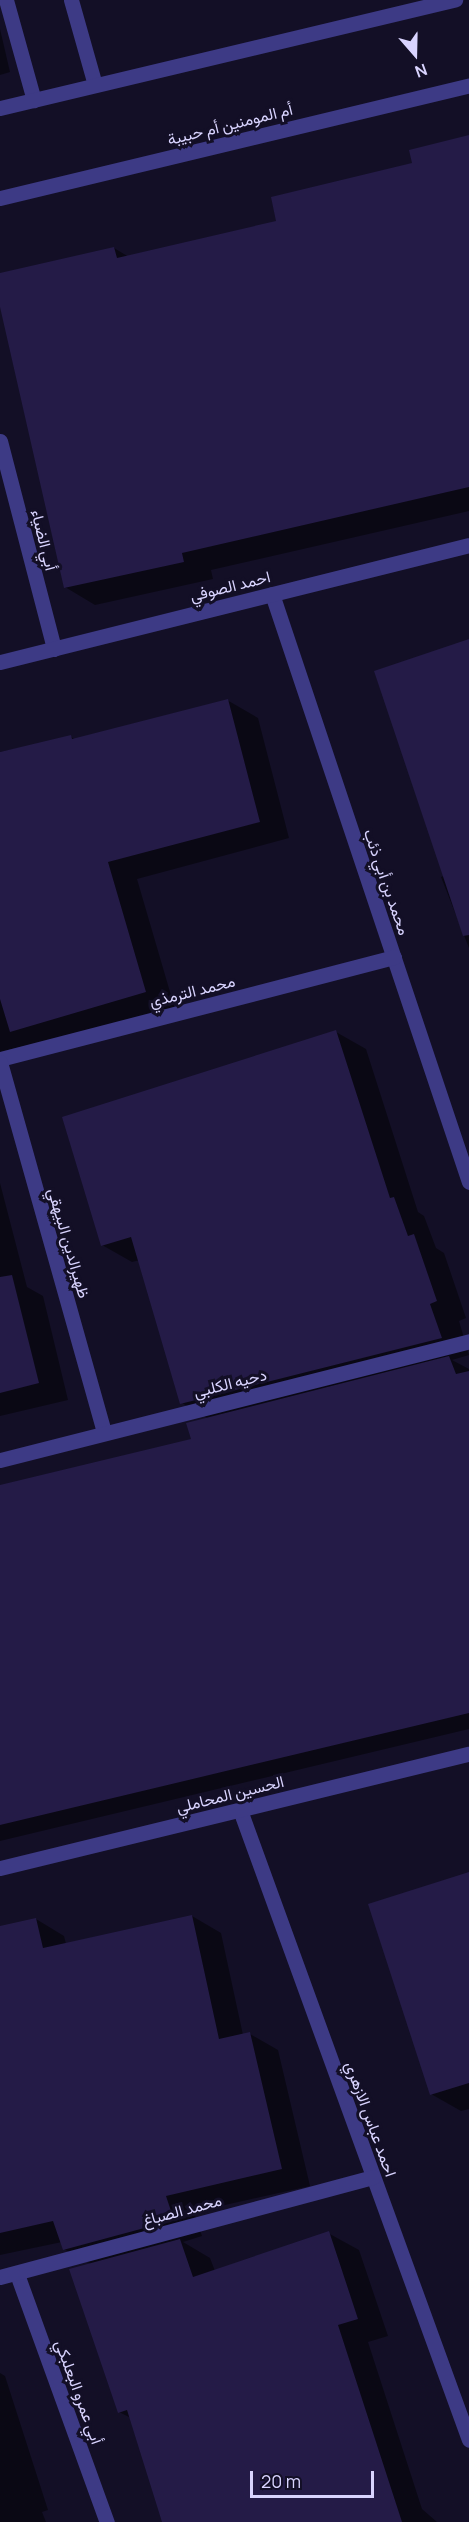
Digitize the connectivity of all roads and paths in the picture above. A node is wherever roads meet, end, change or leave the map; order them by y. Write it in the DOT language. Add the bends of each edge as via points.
graph roads {
  1 [pos="6,0"];
  2 [pos="71,0"];
  3 [pos="455,0"];
  4 [pos="95,85"];
  5 [pos="469,86"];
  6 [pos="34,100"];
  7 [pos="0,108"];
  8 [pos="0,198"];
  9 [pos="0,441"];
  10 [pos="469,545"];
  11 [pos="272,594"];
  12 [pos="54,649"];
  13 [pos="0,662"];
  14 [pos="394,957"];
  15 [pos="0,1061"];
  16 [pos="469,1182"];
  17 [pos="469,1341"];
  18 [pos="104,1433"];
  19 [pos="0,1460"];
  20 [pos="469,1754"];
  21 [pos="240,1810"];
  22 [pos="0,1868"];
  23 [pos="373,2177"];
  24 [pos="17,2274"];
  25 [pos="0,2277"];
  26 [pos="469,2440"];
  27 [pos="107,2522"];
  1 -- 6 [label="street"];
  2 -- 4 [label="street"];
  3 -- 4 [label="street"];
  4 -- 6 [label="street"];
  5 -- 8 [label="street, أم المومنين أم حبيبة"];
  6 -- 7 [label="street"];
  9 -- 12 [label="street, أبي الضياء"];
  10 -- 11 [label="street, احمد الصوفي"];
  11 -- 12 [label="street, احمد الصوفي"];
  11 -- 14 [label="street, محمد بن أبي ذئب"];
  12 -- 13 [label="street, احمد الصوفي"];
  14 -- 15 [label="street, محمد الترمذي"];
  14 -- 16 [label="street, محمد بن أبي ذئب"];
  15 -- 18 [label="street, ظهيرالدين البيهقي"];
  17 -- 18 [label="street, دحيه الكلبي"];
  18 -- 19 [label="street, دحيه الكلبي"];
  20 -- 21 [label="street, الحسين المحاملي"];
  21 -- 22 [label="street, الحسين المحاملي"];
  21 -- 23 [label="street, احمد عباس الازهري"];
  23 -- 24 [label="street, محمد الصباغ"];
  23 -- 26 [label="street, احمد عباس الازهري"];
  24 -- 25 [label="street, محمد الصباغ"];
  24 -- 27 [label="street, أبي عمرو البعلبكي"];
}
